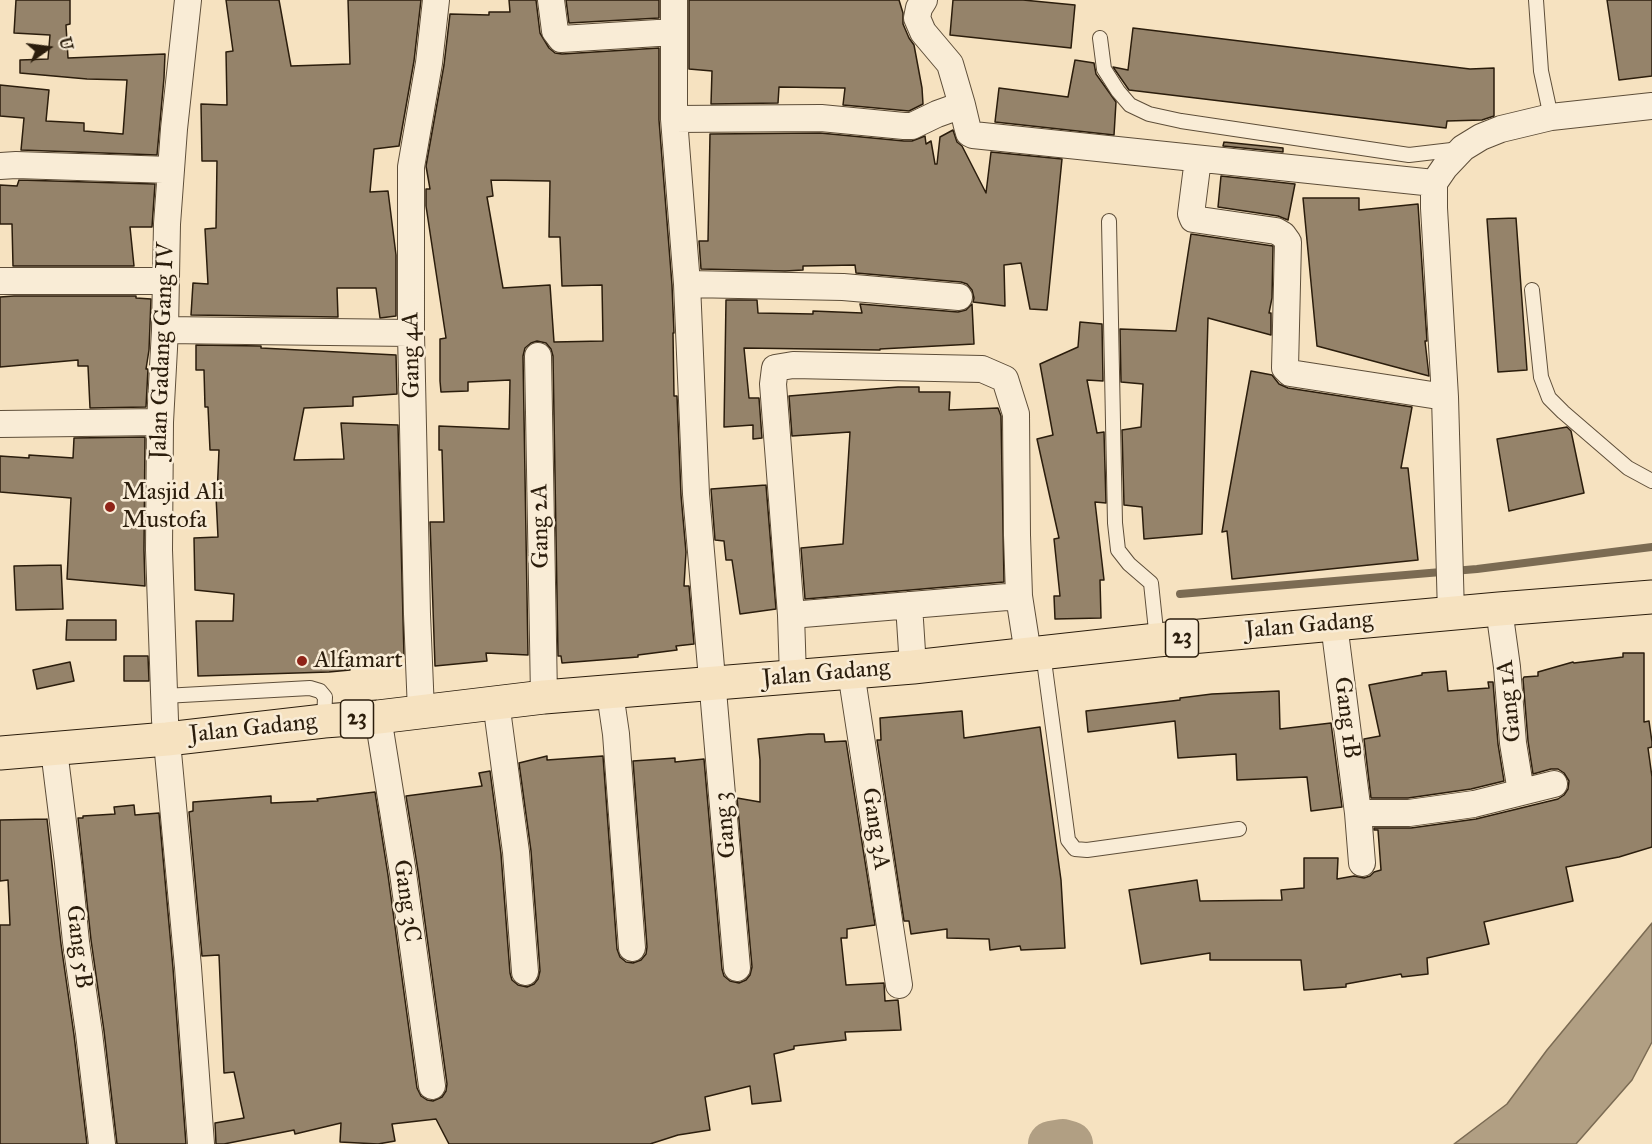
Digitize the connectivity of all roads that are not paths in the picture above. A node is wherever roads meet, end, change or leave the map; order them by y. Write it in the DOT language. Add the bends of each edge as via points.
graph roads {
  1 [pos="188,0"];
  2 [pos="436,0"];
  3 [pos="551,0"];
  4 [pos="674,0"];
  5 [pos="924,0"];
  6 [pos="1536,0"];
  7 [pos="674,32"];
  8 [pos="1100,38"];
  9 [pos="962,105"];
  10 [pos="1652,106"];
  11 [pos="1551,117"];
  12 [pos="674,118"];
  13 [pos="1463,148"];
  14 [pos="1198,159"];
  15 [pos="0,166"];
  16 [pos="171,170"];
  17 [pos="1434,183"];
  18 [pos="1109,221"];
  19 [pos="0,281"];
  20 [pos="166,281"];
  21 [pos="687,284"];
  22 [pos="1532,290"];
  23 [pos="958,297"];
  24 [pos="165,330"];
  25 [pos="411,333"];
  26 [pos="538,356"];
  27 [pos="1445,398"];
  28 [pos="160,422"];
  29 [pos="0,424"];
  30 [pos="1652,481"];
  31 [pos="1019,596"];
  32 [pos="1652,597"];
  33 [pos="1451,599"];
  34 [pos="909,605"];
  35 [pos="1499,609"];
  36 [pos="791,615"];
  37 [pos="1334,624"];
  38 [pos="1157,640"];
  39 [pos="1035,654"];
  40 [pos="913,667"];
  41 [pos="851,672"];
  42 [pos="794,677"];
  43 [pos="713,682"];
  44 [pos="610,693"];
  45 [pos="164,696"];
  46 [pos="544,697"];
  47 [pos="496,702"];
  48 [pos="421,711"];
  49 [pos="378,717"];
  50 [pos="324,721"];
  51 [pos="167,739"];
  52 [pos="54,750"];
  53 [pos="0,753"];
  54 [pos="1554,784"];
  55 [pos="1521,792"];
  56 [pos="1358,813"];
  57 [pos="1239,829"];
  58 [pos="1362,863"];
  59 [pos="632,948"];
  60 [pos="737,968"];
  61 [pos="525,972"];
  62 [pos="899,986"];
  63 [pos="432,1086"];
  64 [pos="102,1144"];
  65 [pos="201,1144"];
  1 -- 16 [label="street, Jalan Gadang Gang IV"];
  2 -- 25 [label="street, Gang 4A" via="411,167"];
  3 -- 7 [label="street" via="555,31 561,39"];
  4 -- 7 [label="street, Gang 3"];
  5 -- 9 [label="street" via="917,18 923,32 950,64"];
  6 -- 11 [label="lane" via="1541,70"];
  7 -- 12 [label="street, Gang 3"];
  8 -- 13 [label="lane" via="1104,69 1118,91 1130,105 1149,114 1409,155"];
  9 -- 12 [label="street" via="912,126 820,118"];
  9 -- 14 [label="street" via="969,133 973,135"];
  10 -- 11 [label="street"];
  11 -- 13 [label="street" via="1501,129"];
  12 -- 21 [label="street, Gang 3"];
  13 -- 17 [label="street"];
  14 -- 17 [label="street"];
  14 -- 27 [label="street" via="1193,219 1276,231 1288,242 1285,368 1290,373"];
  15 -- 16 [label="street"];
  16 -- 20 [label="street, Jalan Gadang Gang IV"];
  17 -- 27 [label="street"];
  18 -- 38 [label="lane" via="1118,550 1151,583"];
  19 -- 20 [label="street"];
  20 -- 24 [label="street, Jalan Gadang Gang IV"];
  21 -- 23 [label="street" via="843,287"];
  21 -- 43 [label="street, Gang 3" via="696,494"];
  22 -- 30 [label="lane" via="1542,377 1549,398 1628,468"];
  24 -- 25 [label="street"];
  24 -- 28 [label="street, Jalan Gadang Gang IV"];
  25 -- 48 [label="street, Gang 4A"];
  26 -- 46 [label="street, Gang 2A"];
  27 -- 33 [label="street"];
  28 -- 29 [label="street"];
  28 -- 45 [label="street, Jalan Gadang Gang IV"];
  31 -- 34 [label="street"];
  31 -- 36 [label="street" via="1016,414 1005,379 982,369 793,365 776,368 772,384"];
  31 -- 39 [label="street"];
  32 -- 35 [label="highway, Jalan Gadang / 23"];
  33 -- 35 [label="highway, Jalan Gadang / 23"];
  33 -- 37 [label="highway, Jalan Gadang / 23"];
  34 -- 36 [label="street"];
  34 -- 40 [label="street"];
  35 -- 55 [label="street, Gang 1A"];
  36 -- 42 [label="street"];
  37 -- 38 [label="highway, Jalan Gadang / 23"];
  37 -- 56 [label="street, Gang 1B"];
  38 -- 39 [label="highway, Jalan Gadang / 23"];
  39 -- 40 [label="highway, Jalan Gadang / 23"];
  39 -- 57 [label="lane" via="1068,840 1075,849"];
  40 -- 41 [label="highway, Jalan Gadang / 23"];
  41 -- 42 [label="highway, Jalan Gadang / 23"];
  41 -- 62 [label="street, Gang 3A"];
  42 -- 43 [label="highway, Jalan Gadang / 23"];
  43 -- 44 [label="highway, Jalan Gadang / 23"];
  43 -- 60 [label="street, Gang 3"];
  44 -- 46 [label="highway, Jalan Gadang / 23"];
  44 -- 59 [label="street"];
  45 -- 50 [label="lane" via="310,688 325,697"];
  45 -- 51 [label="street, Jalan Gadang Gang IV"];
  46 -- 47 [label="highway, Jalan Gadang / 23"];
  47 -- 48 [label="highway, Jalan Gadang / 23"];
  47 -- 61 [label="street" via="516,852"];
  48 -- 49 [label="highway, Jalan Gadang / 23"];
  49 -- 50 [label="highway, Jalan Gadang / 23"];
  49 -- 63 [label="street, Gang 3C"];
  50 -- 51 [label="highway, Jalan Gadang / 23"];
  51 -- 52 [label="highway, Jalan Gadang / 23"];
  51 -- 65 [label="street, Jalan Gadang Gang IV"];
  52 -- 53 [label="highway, Jalan Gadang / 23"];
  52 -- 64 [label="street, Gang 5B"];
  54 -- 55 [label="street"];
  55 -- 56 [label="street" via="1474,804 1409,813"];
  56 -- 58 [label="street, Gang 1B"];
}
